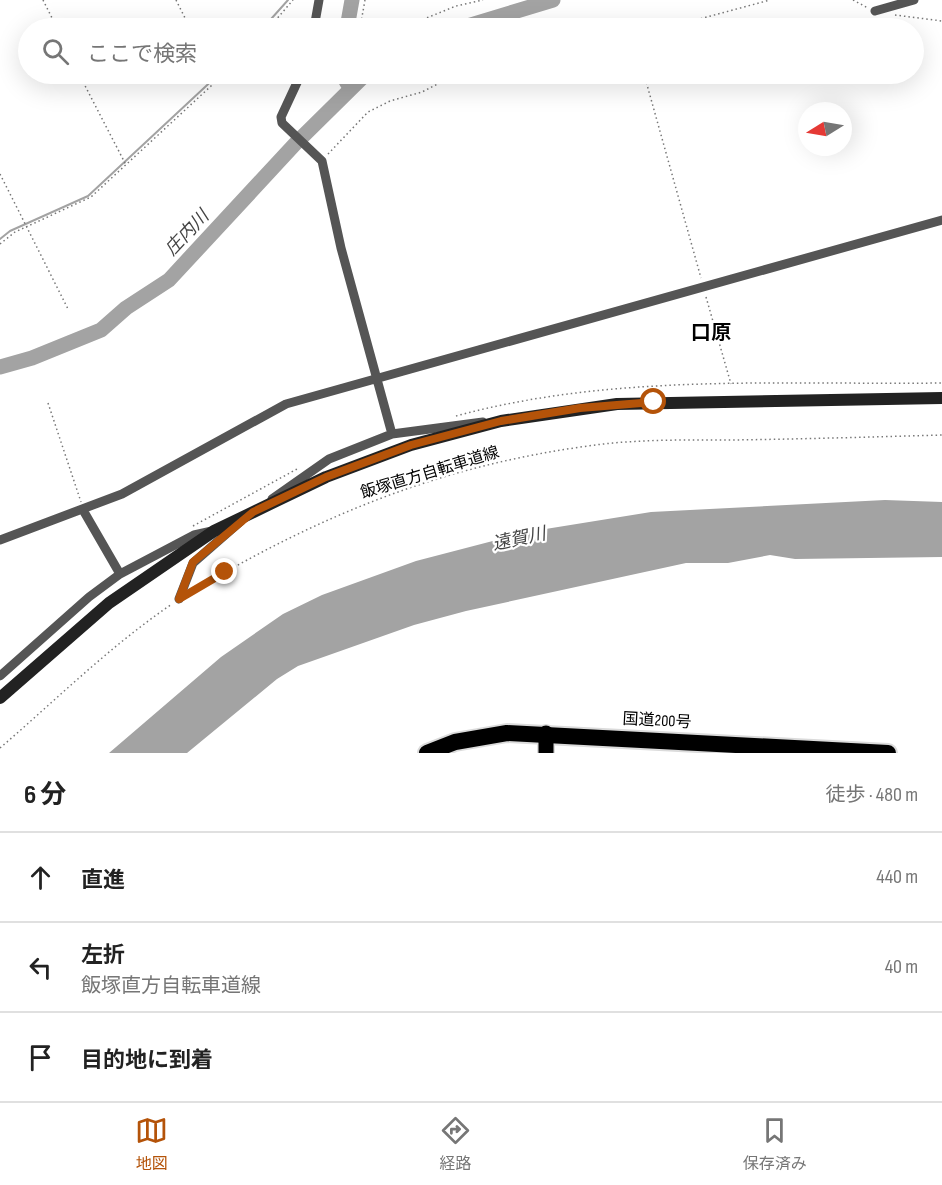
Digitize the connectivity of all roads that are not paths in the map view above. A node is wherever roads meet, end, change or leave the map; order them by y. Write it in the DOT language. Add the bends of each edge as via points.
graph roads {
  1 [pos="319,0"];
  2 [pos="914,0"];
  3 [pos="875,11"];
  4 [pos="316,18"];
  5 [pos="296,84"];
  6 [pos="942,220"];
  7 [pos="377,378"];
  8 [pos="942,398"];
  9 [pos="494,423"];
  10 [pos="392,434"];
  11 [pos="83,510"];
  12 [pos="253,512"];
  13 [pos="214,531"];
  14 [pos="0,540"];
  15 [pos="120,574"];
  16 [pos="179,599"];
  17 [pos="0,676"];
  18 [pos="0,698"];
  19 [pos="546,733"];
  20 [pos="743,749"];
  21 [pos="427,753"];
  22 [pos="546,753"];
  23 [pos="888,753"];
  1 -- 4 [label="street"];
  2 -- 3 [label="street"];
  5 -- 7 [label="street" via="281,117 282,123 320,158"];
  6 -- 7 [label="street"];
  7 -- 10 [label="street"];
  7 -- 11 [label="street" via="286,404 122,494"];
  8 -- 9 [label="street" via="654,402 580,408"];
  9 -- 10 [label="street" via="463,423"];
  9 -- 12 [label="street" via="374,458"];
  10 -- 12 [label="street" via="329,459"];
  11 -- 14 [label="street"];
  11 -- 15 [label="street"];
  12 -- 13 [label="street"];
  12 -- 16 [label="street" via="193,562"];
  13 -- 15 [label="street" via="194,535"];
  13 -- 18 [label="street" via="109,603"];
  15 -- 17 [label="street"];
  19 -- 20 [label="highway, 国道200号"];
  19 -- 21 [label="highway, 国道200号" via="476,737"];
  19 -- 22 [label="main road"];
  20 -- 23 [label="highway, 国道200号"];
}
